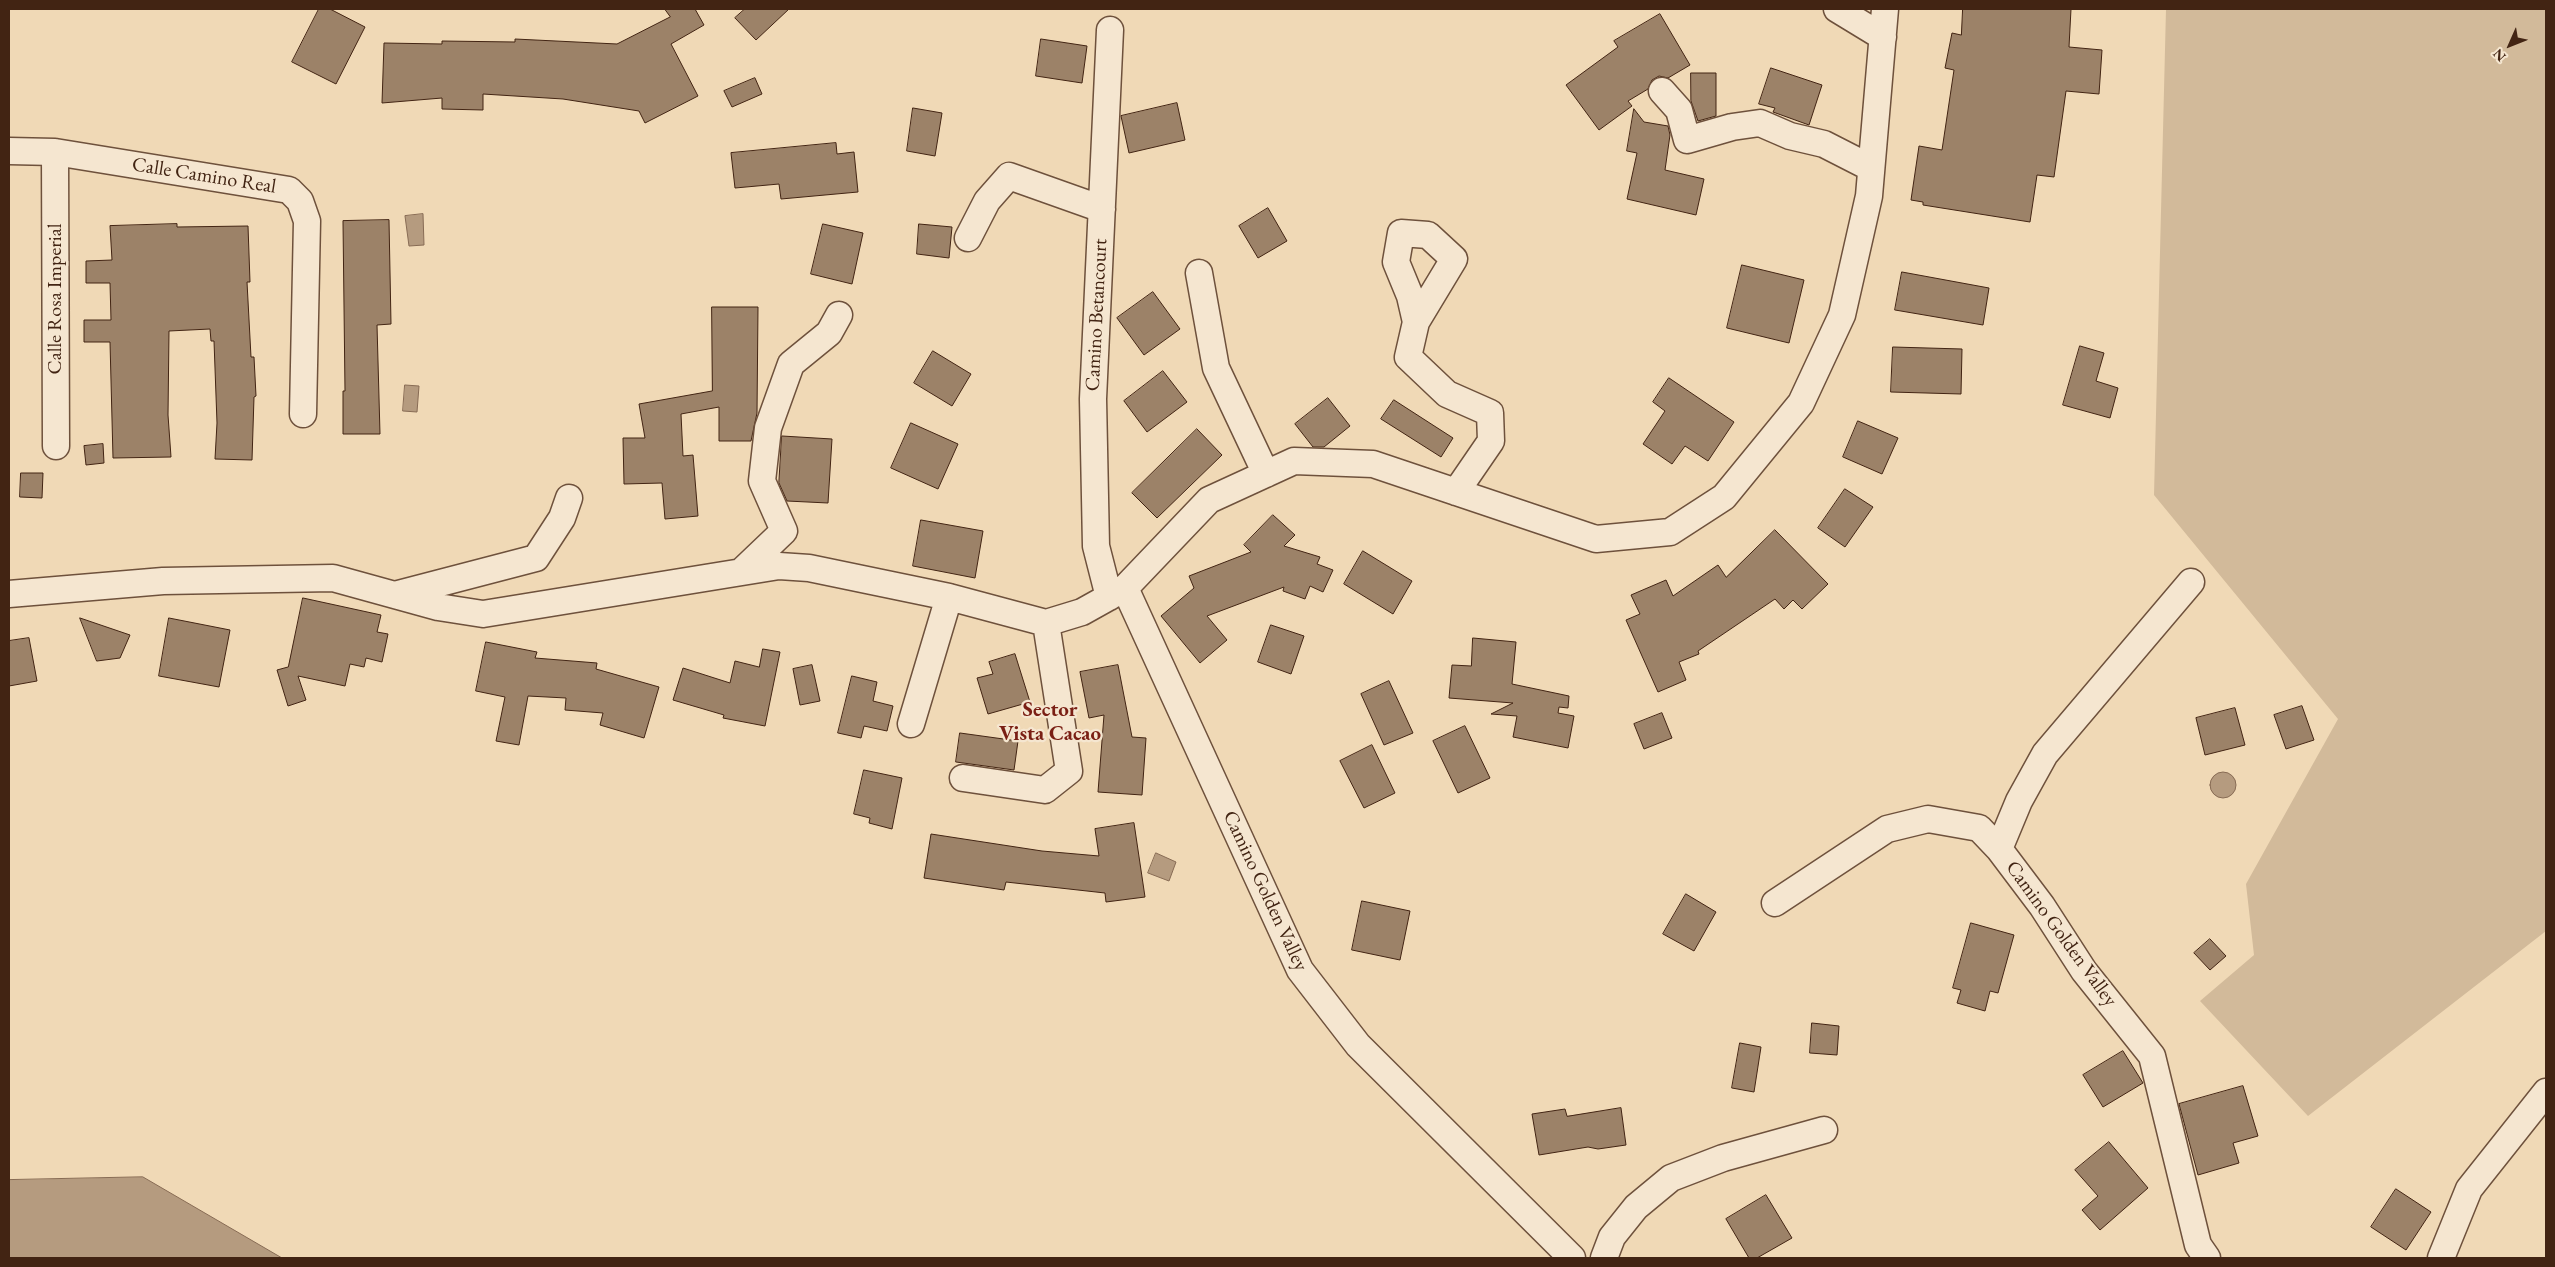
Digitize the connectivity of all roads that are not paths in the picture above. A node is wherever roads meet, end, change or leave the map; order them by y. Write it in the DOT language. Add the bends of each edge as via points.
graph roads {
  1 [pos="1837,9"];
  2 [pos="1885,9"];
  3 [pos="1110,30"];
  4 [pos="1883,37"];
  5 [pos="1662,91"];
  6 [pos="9,152"];
  7 [pos="55,152"];
  8 [pos="1871,168"];
  9 [pos="1102,209"];
  10 [pos="968,238"];
  11 [pos="1198,273"];
  12 [pos="839,315"];
  13 [pos="1416,322"];
  14 [pos="303,414"];
  15 [pos="56,446"];
  16 [pos="1266,474"];
  17 [pos="1456,492"];
  18 [pos="569,498"];
  19 [pos="741,572"];
  20 [pos="2191,582"];
  21 [pos="1117,592"];
  22 [pos="9,594"];
  23 [pos="395,595"];
  24 [pos="948,597"];
  25 [pos="1046,623"];
  26 [pos="911,724"];
  27 [pos="963,778"];
  28 [pos="1999,849"];
  29 [pos="1775,903"];
  30 [pos="2546,1092"];
  31 [pos="1824,1130"];
  32 [pos="1572,1258"];
  33 [pos="1604,1258"];
  34 [pos="2208,1258"];
  35 [pos="2441,1258"];
  1 -- 4 [label="street"];
  2 -- 4 [label="street"];
  3 -- 9 [label="street, Camino Betancourt"];
  4 -- 8 [label="street"];
  5 -- 8 [label="street" via="1679,110 1686,140 1760,123 1790,136 1824,144"];
  6 -- 7 [label="street, Calle Camino Real"];
  7 -- 14 [label="street, Calle Camino Real" via="289,190 300,201 307,221"];
  7 -- 15 [label="street, Calle Rosa Imperial"];
  8 -- 17 [label="street" via="1869,196 1842,315 1801,403 1724,497 1670,532 1596,539"];
  9 -- 10 [label="street" via="1009,176 987,201"];
  9 -- 21 [label="street, Camino Betancourt" via="1092,398 1096,546"];
  11 -- 16 [label="street" via="1216,368"];
  12 -- 19 [label="street" via="829,333 791,364 768,428 762,481 784,531"];
  13 -- 17 [label="street" via="1408,356 1447,394 1490,413 1491,441"];
  16 -- 17 [label="street" via="1294,461 1373,464"];
  16 -- 21 [label="street" via="1210,500"];
  18 -- 23 [label="street" via="562,518 536,558"];
  19 -- 23 [label="street" via="483,614"];
  19 -- 24 [label="street" via="779,566 809,568"];
  20 -- 28 [label="street" via="2045,754 2019,801"];
  21 -- 25 [label="street" via="1082,612"];
  21 -- 32 [label="street, Camino Golden Valley" via="1300,970 1358,1045"];
  22 -- 23 [label="street" via="163,581 333,578"];
  24 -- 25 [label="street"];
  24 -- 26 [label="street"];
  25 -- 27 [label="street" via="1069,771 1045,790"];
  28 -- 29 [label="street, Camino Golden Valley" via="1980,828 1928,819 1887,829"];
  28 -- 34 [label="street, Camino Golden Valley" via="2042,906 2084,971 2152,1056 2198,1245"];
  30 -- 35 [label="street" via="2469,1189"];
  31 -- 33 [label="street" via="1723,1158 1671,1178 1636,1207 1612,1237"];
}
